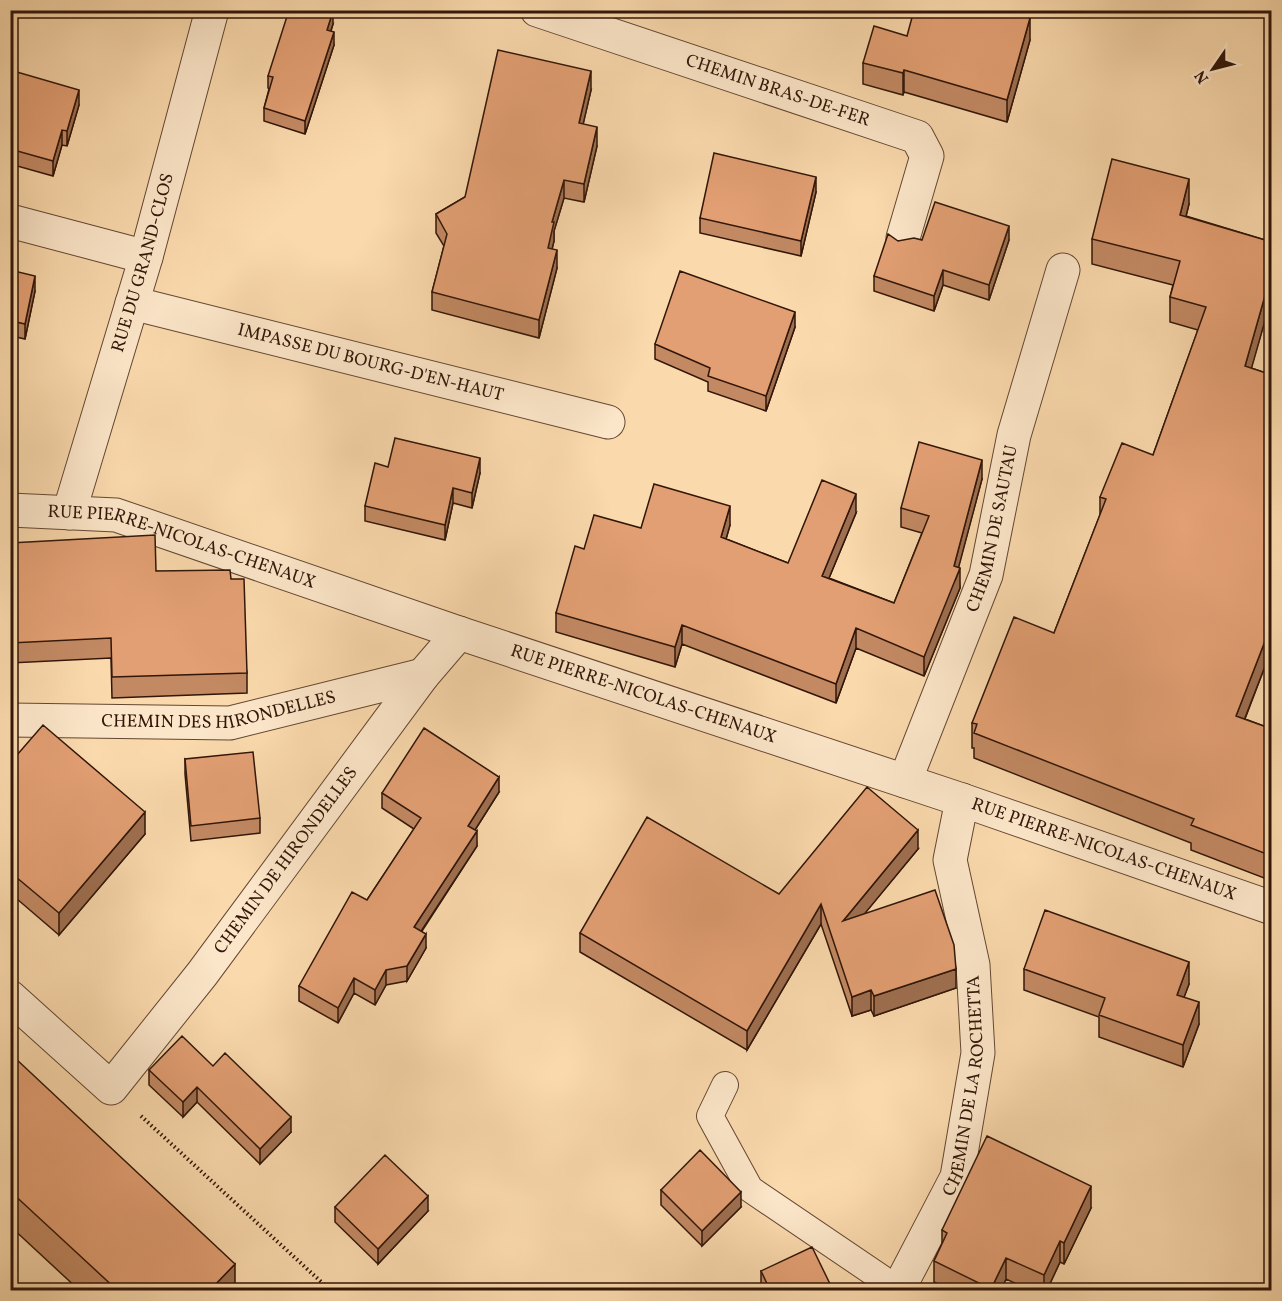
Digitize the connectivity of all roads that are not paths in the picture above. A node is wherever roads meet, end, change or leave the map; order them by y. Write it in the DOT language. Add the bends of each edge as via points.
graph roads {
  1 [pos="212,10"];
  2 [pos="537,10"];
  3 [pos="10,221"];
  4 [pos="903,238"];
  5 [pos="146,257"];
  6 [pos="1063,270"];
  7 [pos="132,303"];
  8 [pos="608,422"];
  9 [pos="10,510"];
  10 [pos="69,513"];
  11 [pos="459,633"];
  12 [pos="423,675"];
  13 [pos="10,720"];
  14 [pos="905,781"];
  15 [pos="962,800"];
  16 [pos="1272,908"];
  17 [pos="10,997"];
  18 [pos="725,1085"];
  19 [pos="898,1290"];
  1 -- 5 [label="street, RUE DU GRAND-CLOS"];
  2 -- 4 [label="street, CHEMIN BRAS-DE-FER" via="917,137 927,156"];
  3 -- 5 [label="street"];
  5 -- 7 [label="street, RUE DU GRAND-CLOS"];
  6 -- 14 [label="street, CHEMIN DE SAUTAU" via="1014,435 986,575"];
  7 -- 8 [label="street, IMPASSE DU BOURG-D'EN-HAUT"];
  7 -- 10 [label="street, RUE DU GRAND-CLOS"];
  9 -- 10 [label="street, RUE PIERRE-NICOLAS-CHENAUX"];
  10 -- 11 [label="street, RUE PIERRE-NICOLAS-CHENAUX" via="116,515"];
  11 -- 12 [label="street, CHEMIN DE HIRONDELLES"];
  11 -- 14 [label="street, RUE PIERRE-NICOLAS-CHENAUX"];
  12 -- 13 [label="street, CHEMIN DES HIRONDELLES" via="230,723"];
  12 -- 17 [label="street, CHEMIN DE HIRONDELLES" via="202,974 111,1088"];
  14 -- 15 [label="street, RUE PIERRE-NICOLAS-CHENAUX"];
  15 -- 16 [label="street, RUE PIERRE-NICOLAS-CHENAUX"];
  15 -- 19 [label="street, CHEMIN DE LA ROCHETTA" via="950,860 973,965 978,1053 957,1177"];
  18 -- 19 [label="lane" via="710,1116 750,1190"];
}
